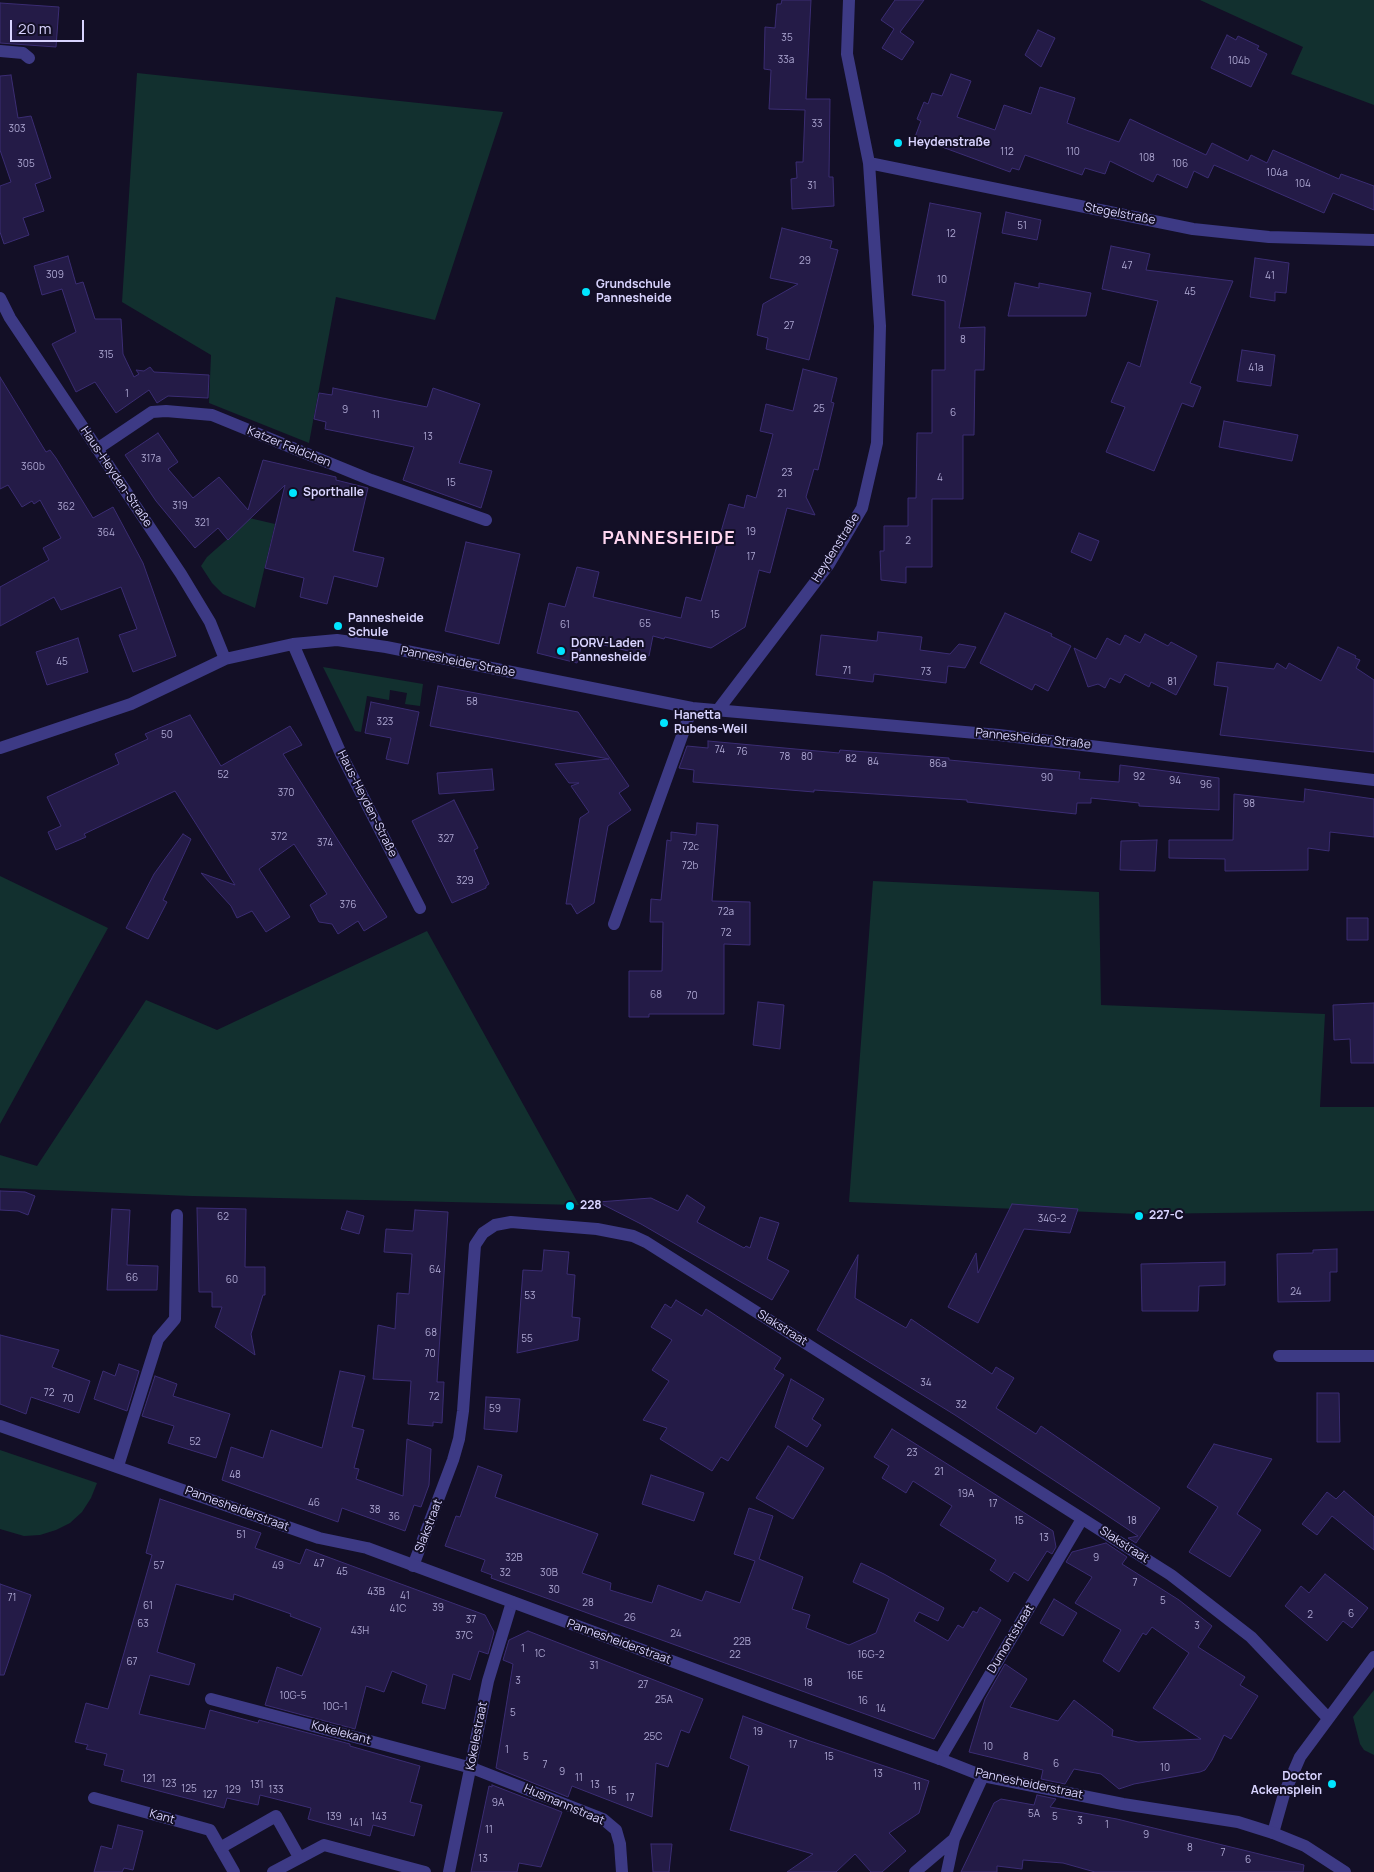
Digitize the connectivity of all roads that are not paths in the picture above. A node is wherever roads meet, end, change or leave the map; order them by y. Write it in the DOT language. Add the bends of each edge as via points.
graph roads {
  1 [pos="849,0"];
  2 [pos="0,51"];
  3 [pos="29,58"];
  4 [pos="869,163"];
  5 [pos="1374,240"];
  6 [pos="0,298"];
  7 [pos="97,449"];
  8 [pos="486,520"];
  9 [pos="292,644"];
  10 [pos="225,659"];
  11 [pos="692,708"];
  12 [pos="718,710"];
  13 [pos="0,748"];
  14 [pos="1374,780"];
  15 [pos="420,908"];
  16 [pos="614,924"];
  17 [pos="177,1215"];
  18 [pos="1279,1356"];
  19 [pos="1374,1356"];
  20 [pos="0,1426"];
  21 [pos="118,1466"];
  22 [pos="1082,1519"];
  23 [pos="414,1566"];
  24 [pos="512,1602"];
  25 [pos="1374,1657"];
  26 [pos="211,1699"];
  27 [pos="1328,1718"];
  28 [pos="940,1759"];
  29 [pos="472,1768"];
  30 [pos="983,1776"];
  31 [pos="94,1798"];
  32 [pos="1273,1833"];
  33 [pos="954,1839"];
  34 [pos="220,1848"];
  35 [pos="299,1857"];
  36 [pos="234,1872"];
  37 [pos="274,1872"];
  38 [pos="425,1872"];
  39 [pos="449,1872"];
  40 [pos="622,1872"];
  41 [pos="915,1872"];
  42 [pos="947,1872"];
  43 [pos="1345,1872"];
  1 -- 4 [label="street, Heydenstraße" via="847,54"];
  2 -- 3 [label="street" via="23,53"];
  4 -- 5 [label="street, Stegelstraße" via="1193,228 1269,237"];
  4 -- 12 [label="street, Heydenstraße" via="880,326 880,392 877,443 862,508 828,564"];
  6 -- 7 [label="street, Haus-Heyden-Straße"];
  7 -- 8 [label="street, Katzer Feldchen" via="152,412 212,416 371,480"];
  7 -- 10 [label="street, Haus-Heyden-Straße" via="181,574 210,622"];
  9 -- 10 [label="street, Pannesheider Straße"];
  9 -- 11 [label="street, Pannesheider Straße" via="337,640"];
  9 -- 15 [label="street, Haus-Heyden-Straße" via="341,754"];
  10 -- 13 [label="street, Pannesheider Straße" via="131,704"];
  11 -- 12 [label="street, Pannesheider Straße"];
  11 -- 16 [label="street"];
  12 -- 14 [label="street, Pannesheider Straße" via="999,735"];
  17 -- 21 [label="street" via="175,1319 158,1339"];
  18 -- 19 [label="street"];
  20 -- 21 [label="street, Pannesheiderstraat"];
  21 -- 23 [label="street, Pannesheiderstraat" via="319,1538 367,1548"];
  22 -- 23 [label="street, Slakstraat" via="646,1242 597,1229 511,1222 495,1225 475,1245 459,1439"];
  22 -- 27 [label="street, Slakstraat" via="1171,1575 1251,1637"];
  22 -- 28 [label="street, Dumontstraat"];
  23 -- 24 [label="street, Pannesheiderstraat"];
  24 -- 28 [label="street, Pannesheiderstraat"];
  24 -- 29 [label="street, Kokelestraat" via="488,1681"];
  25 -- 27 [label="street"];
  26 -- 29 [label="street, Kokelekant"];
  27 -- 32 [label="street" via="1300,1757 1284,1794"];
  28 -- 30 [label="street, Pannesheiderstraat"];
  29 -- 39 [label="street, Kokelestraat"];
  29 -- 40 [label="street, Husmannstraat" via="603,1819 616,1830"];
  30 -- 32 [label="street, Pannesheiderstraat" via="1123,1804 1238,1822"];
  30 -- 33 [label="street"];
  31 -- 34 [label="street, Kant" via="210,1830"];
  32 -- 43 [label="street" via="1305,1846"];
  33 -- 41 [label="street"];
  33 -- 42 [label="street"];
  34 -- 35 [label="street" via="276,1816"];
  34 -- 36 [label="street, Kant"];
  35 -- 37 [label="street"];
  35 -- 38 [label="street" via="324,1845"];
}
